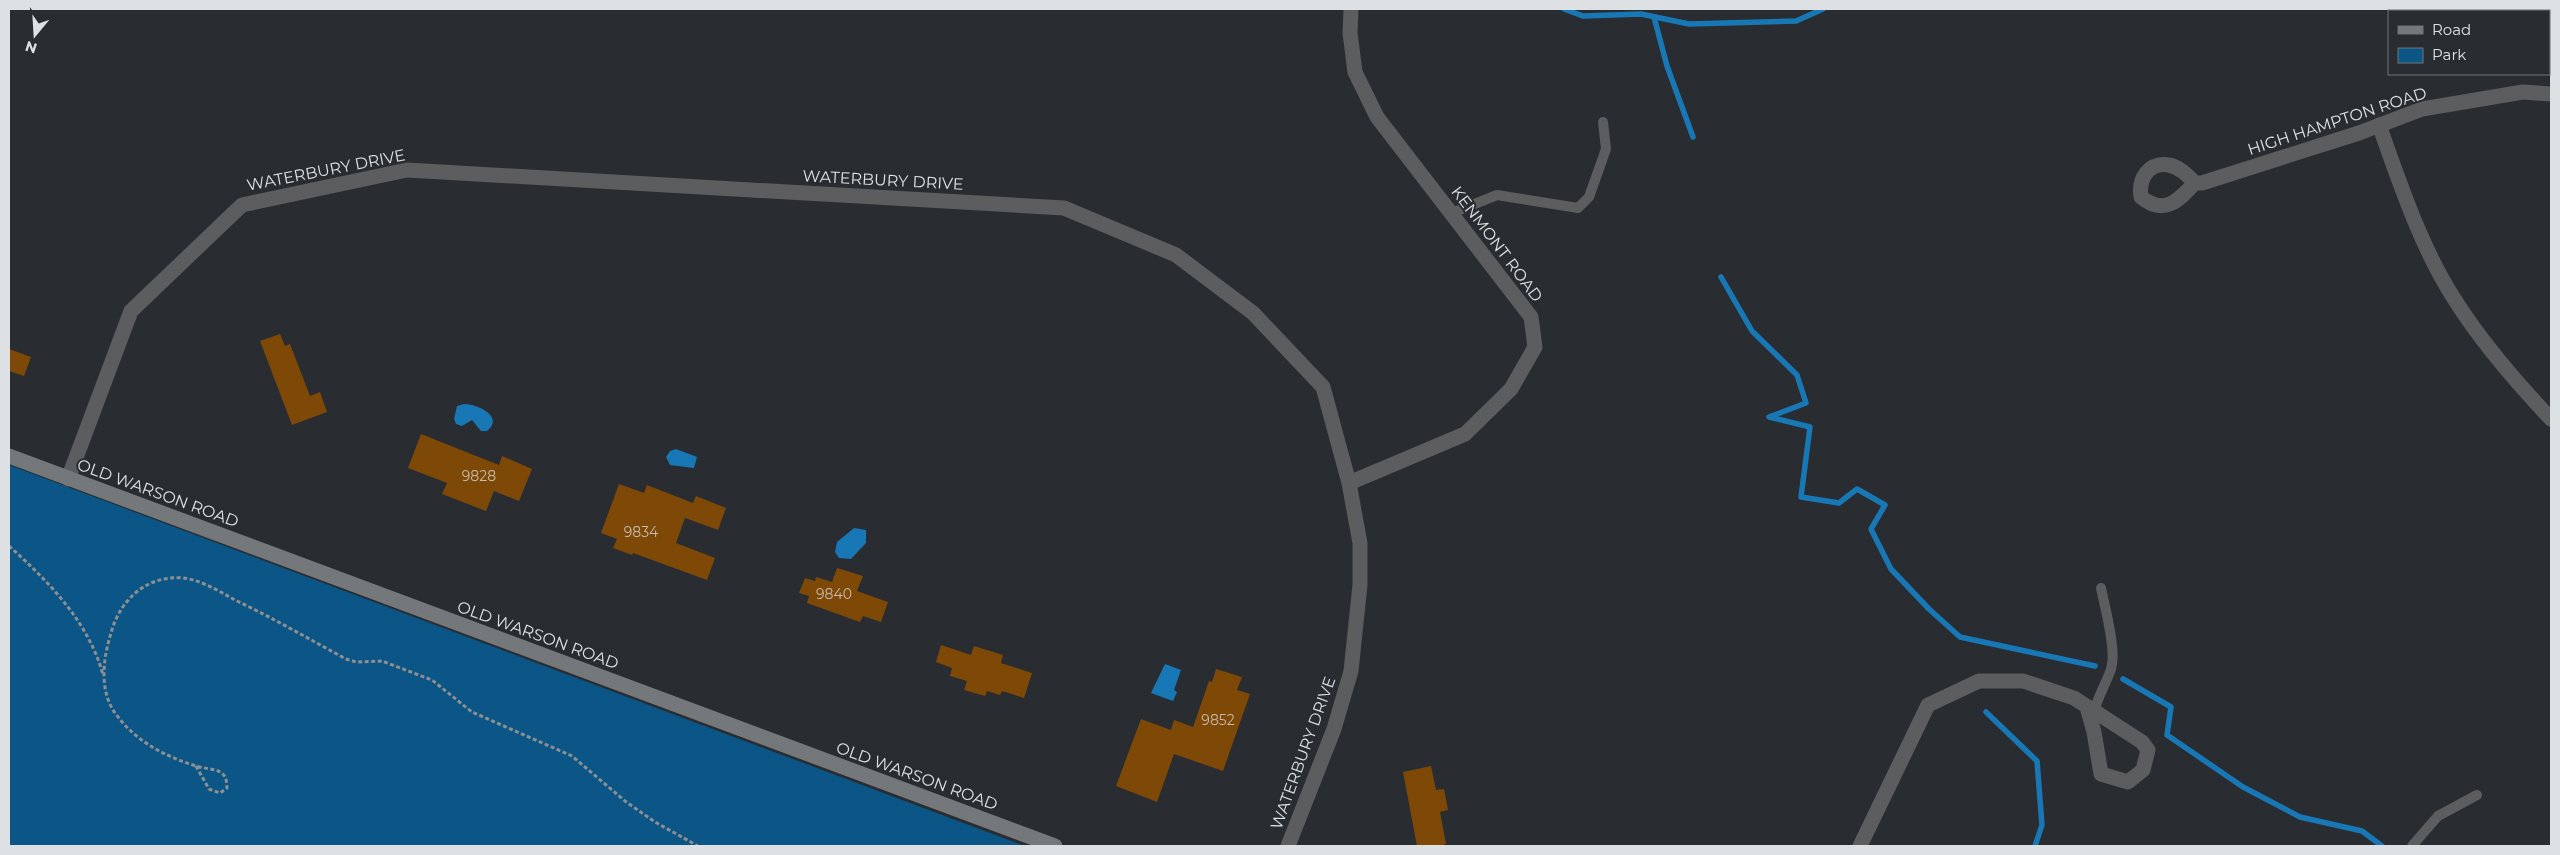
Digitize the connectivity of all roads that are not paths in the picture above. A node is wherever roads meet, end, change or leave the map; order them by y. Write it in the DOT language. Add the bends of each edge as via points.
graph roads {
  1 [pos="1351,9"];
  2 [pos="2551,94"];
  3 [pos="1603,122"];
  4 [pos="2379,125"];
  5 [pos="2195,183"];
  6 [pos="1452,213"];
  7 [pos="2551,419"];
  8 [pos="9,456"];
  9 [pos="68,479"];
  10 [pos="1350,483"];
  11 [pos="2102,588"];
  12 [pos="2090,710"];
  13 [pos="2477,795"];
  14 [pos="1055,846"];
  15 [pos="1288,846"];
  16 [pos="1860,846"];
  17 [pos="2412,846"];
  1 -- 6 [label="street, KENMONT ROAD" via="1350,32 1357,79 1378,116"];
  2 -- 4 [label="street, HIGH HAMPTON ROAD" via="2523,92 2422,109"];
  3 -- 6 [label="lane" via="1606,148 1589,197 1578,208 1496,195"];
  4 -- 5 [label="street, HIGH HAMPTON ROAD"];
  4 -- 7 [label="street" via="2412,216 2452,296 2500,365"];
  6 -- 10 [label="street, KENMONT ROAD" via="1531,317 1535,347 1511,389 1464,434"];
  8 -- 9 [label="street, OLD WARSON ROAD"];
  9 -- 10 [label="street, WATERBURY DRIVE" via="131,311 242,204 407,170 1064,208 1176,255 1253,313 1323,387"];
  9 -- 14 [label="street, OLD WARSON ROAD"];
  10 -- 15 [label="street, WATERBURY DRIVE" via="1360,543 1360,585 1351,671 1334,729"];
  11 -- 12 [label="lane" via="2113,651 2111,668"];
  12 -- 12 [label="street" via="2101,774 2128,782 2143,770 2148,750 2142,742"];
  12 -- 16 [label="street" via="2074,698 2032,684 2006,681 1979,681 1928,705"];
  13 -- 17 [label="lane" via="2438,816"];
}
